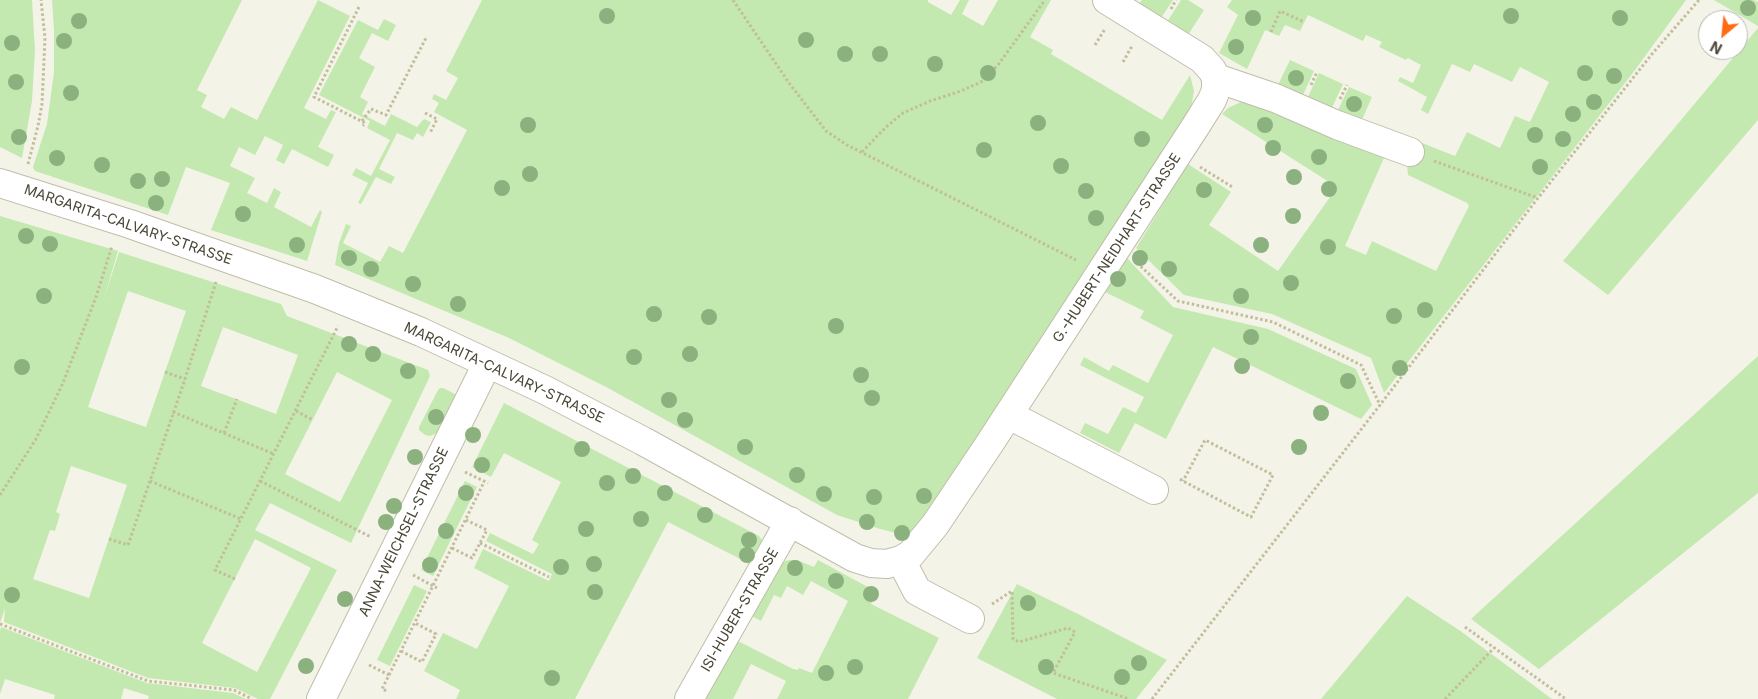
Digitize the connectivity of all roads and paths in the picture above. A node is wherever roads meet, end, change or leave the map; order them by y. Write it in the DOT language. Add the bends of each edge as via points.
graph roads {
  1 [pos="41,0"];
  2 [pos="733,0"];
  3 [pos="1044,0"];
  4 [pos="1107,0"];
  5 [pos="1699,0"];
  6 [pos="360,7"];
  7 [pos="1304,22"];
  8 [pos="1271,32"];
  9 [pos="427,36"];
  10 [pos="1216,78"];
  11 [pos="425,113"];
  12 [pos="362,121"];
  13 [pos="363,126"];
  14 [pos="430,133"];
  15 [pos="862,152"];
  16 [pos="1410,152"];
  17 [pos="1178,153"];
  18 [pos="10,186"];
  19 [pos="1234,188"];
  20 [pos="1538,198"];
  21 [pos="114,237"];
  22 [pos="1118,246"];
  23 [pos="224,258"];
  24 [pos="1101,272"];
  25 [pos="349,303"];
  26 [pos="487,364"];
  27 [pos="165,372"];
  28 [pos="184,379"];
  29 [pos="237,399"];
  30 [pos="1380,405"];
  31 [pos="296,411"];
  32 [pos="173,412"];
  33 [pos="1009,414"];
  34 [pos="313,420"];
  35 [pos="224,433"];
  36 [pos="274,454"];
  37 [pos="465,472"];
  38 [pos="150,481"];
  39 [pos="260,481"];
  40 [pos="1183,481"];
  41 [pos="1165,484"];
  42 [pos="0,496"];
  43 [pos="241,519"];
  44 [pos="466,520"];
  45 [pos="790,521"];
  46 [pos="109,538"];
  47 [pos="480,543"];
  48 [pos="396,548"];
  49 [pos="452,548"];
  50 [pos="901,560"];
  51 [pos="413,575"];
  52 [pos="549,577"];
  53 [pos="235,579"];
  54 [pos="435,587"];
  55 [pos="970,619"];
  56 [pos="415,623"];
  57 [pos="0,624"];
  58 [pos="1465,627"];
  59 [pos="1494,648"];
  60 [pos="401,651"];
  61 [pos="369,665"];
  62 [pos="389,675"];
  63 [pos="387,691"];
  64 [pos="252,699"];
  65 [pos="321,699"];
  66 [pos="689,699"];
  67 [pos="1129,699"];
  68 [pos="1152,699"];
  69 [pos="1445,699"];
  70 [pos="1566,699"];
  1 -- 18 [label="path" via="45,38 42,104 38,126"];
  2 -- 15 [label="path" via="813,116 826,131"];
  3 -- 15 [label="path" via="983,81 904,113"];
  4 -- 10 [label="street" via="1202,59"];
  5 -- 20 [label="path"];
  6 -- 12 [label="path" via="314,97"];
  7 -- 8 [label="path" via="1280,11"];
  9 -- 12 [label="path" via="386,115 371,109"];
  10 -- 16 [label="street"];
  10 -- 17 [label="street, G.-HUBERT-NEIDHART-STRASSE" via="1212,100"];
  11 -- 14 [label="path" via="437,119"];
  12 -- 13 [label="path"];
  15 -- 24 [label="path"];
  16 -- 20 [label="path"];
  17 -- 19 [label="path"];
  17 -- 22 [label="street, G.-HUBERT-NEIDHART-STRASSE"];
  18 -- 23 [label="street, MARGARITA-CALVARY-STRASSE"];
  20 -- 30 [label="path"];
  21 -- 42 [label="path" via="96,297 63,383 36,439"];
  22 -- 24 [label="street, G.-HUBERT-NEIDHART-STRASSE"];
  22 -- 30 [label="path" via="1178,301 1273,322 1361,365"];
  23 -- 25 [label="street, MARGARITA-CALVARY-STRASSE"];
  23 -- 28 [label="path"];
  24 -- 33 [label="street, G.-HUBERT-NEIDHART-STRASSE"];
  25 -- 26 [label="street, MARGARITA-CALVARY-STRASSE" via="421,332"];
  25 -- 31 [label="path"];
  26 -- 45 [label="street, MARGARITA-CALVARY-STRASSE" via="545,390"];
  26 -- 48 [label="street, ANNA-WEICHSEL-STRASSE"];
  27 -- 28 [label="path"];
  28 -- 32 [label="path"];
  29 -- 35 [label="path"];
  30 -- 68 [label="path"];
  31 -- 34 [label="path"];
  31 -- 36 [label="path"];
  32 -- 35 [label="path"];
  32 -- 38 [label="path"];
  33 -- 41 [label="street"];
  33 -- 50 [label="street, G.-HUBERT-NEIDHART-STRASSE" via="920,545"];
  35 -- 36 [label="path"];
  36 -- 39 [label="path"];
  37 -- 44 [label="path" via="486,483"];
  38 -- 43 [label="path"];
  38 -- 46 [label="path" via="128,545"];
  39 -- 43 [label="path"];
  39 -- 48 [label="path"];
  40 -- 40 [label="path" via="1251,517 1273,475 1205,440"];
  40 -- 41 [label="path"];
  43 -- 53 [label="path" via="216,570"];
  44 -- 47 [label="path" via="486,530"];
  44 -- 49 [label="path"];
  45 -- 50 [label="street, MARGARITA-CALVARY-STRASSE" via="855,558 879,564"];
  45 -- 66 [label="street, ISI-HUBER-STRASSE"];
  47 -- 49 [label="path" via="472,558"];
  47 -- 52 [label="path"];
  48 -- 65 [label="street, ANNA-WEICHSEL-STRASSE"];
  49 -- 54 [label="path"];
  50 -- 55 [label="street" via="916,591"];
  51 -- 54 [label="path"];
  54 -- 56 [label="path"];
  55 -- 67 [label="path" via="1012,591 1012,639 1019,642 1068,628 1075,632 1053,673"];
  56 -- 60 [label="path"];
  56 -- 60 [label="path" via="436,634 422,662"];
  57 -- 64 [label="path" via="148,681 234,690"];
  58 -- 59 [label="path"];
  59 -- 69 [label="path"];
  59 -- 70 [label="path"];
  60 -- 62 [label="path"];
  61 -- 62 [label="path"];
  62 -- 63 [label="path" via="382,689"];
}
